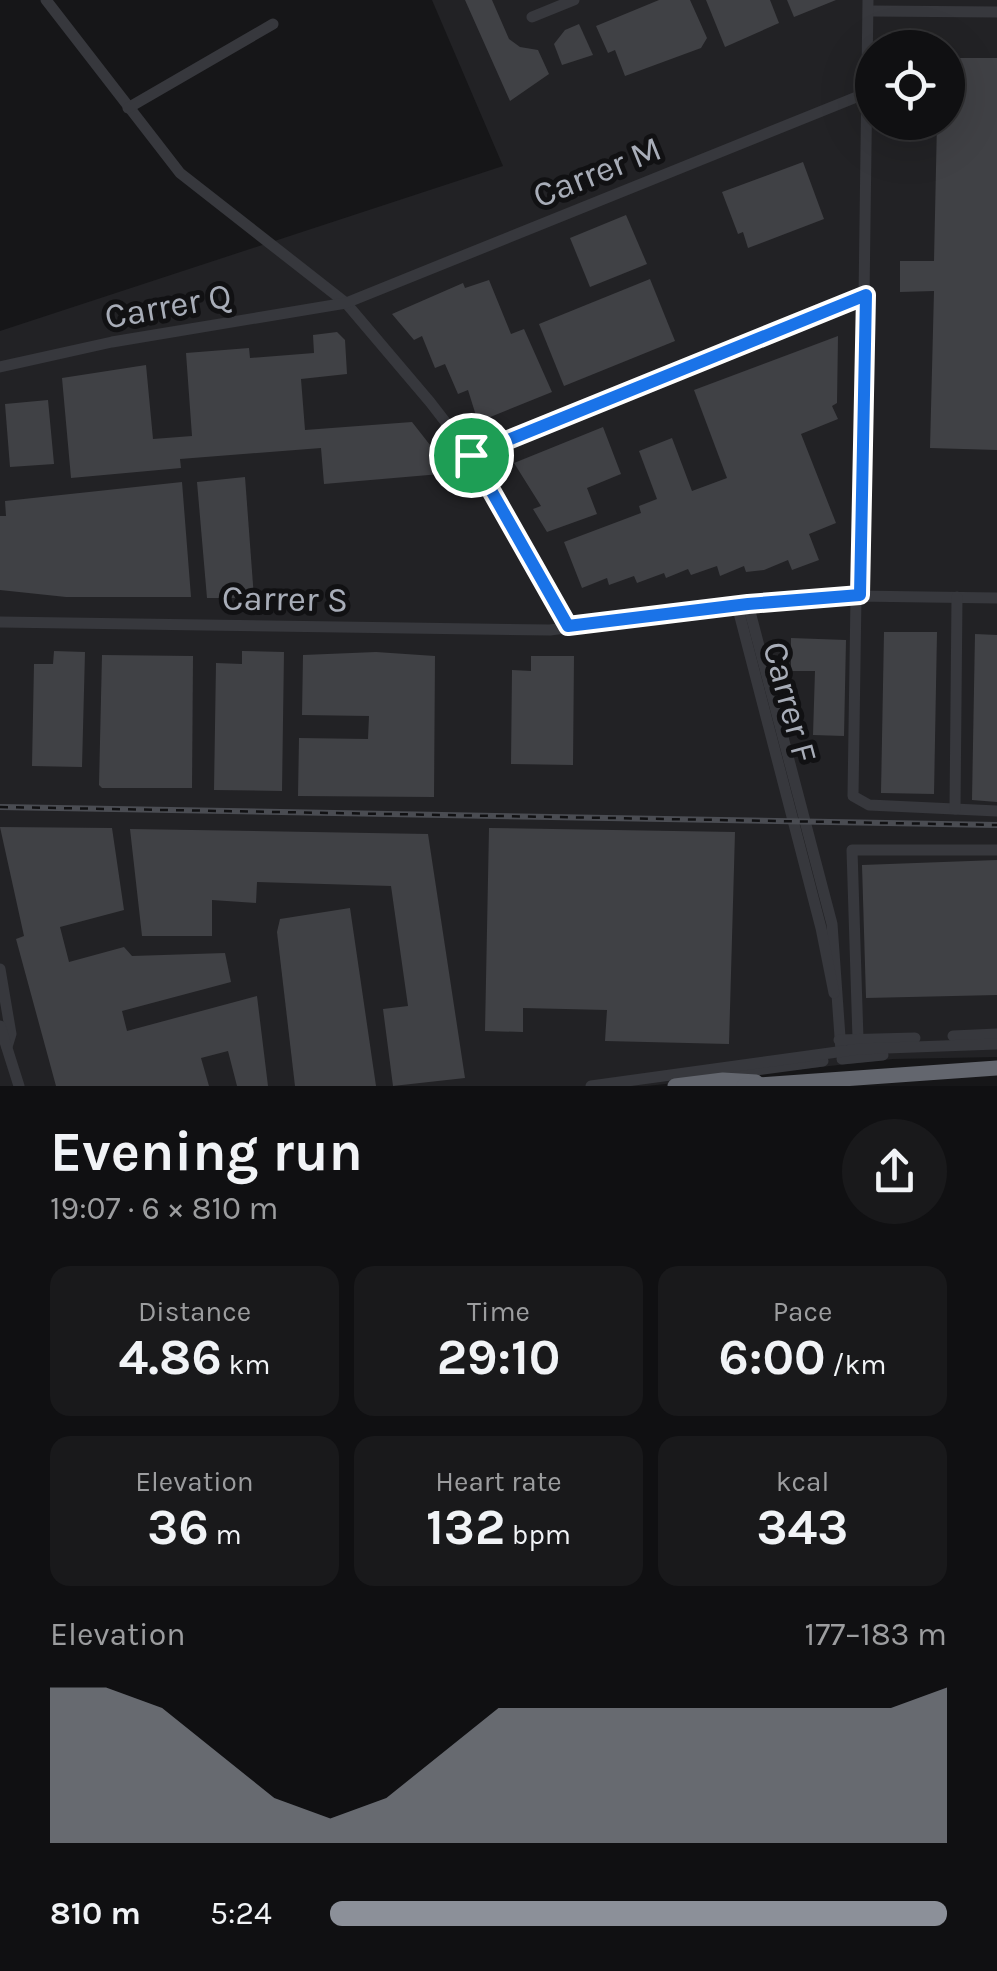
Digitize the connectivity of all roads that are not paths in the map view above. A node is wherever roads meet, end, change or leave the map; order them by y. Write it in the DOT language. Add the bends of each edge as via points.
graph roads {
  1 [pos="46,0"];
  2 [pos="574,0"];
  3 [pos="869,6"];
  4 [pos="997,12"];
  5 [pos="532,17"];
  6 [pos="273,24"];
  7 [pos="855,97"];
  8 [pos="128,108"];
  9 [pos="868,140"];
  10 [pos="866,295"];
  11 [pos="346,303"];
  12 [pos="0,368"];
  13 [pos="471,455"];
  14 [pos="858,595"];
  15 [pos="957,597"];
  16 [pos="997,598"];
  17 [pos="742,604"];
  18 [pos="0,622"];
  19 [pos="568,626"];
  20 [pos="954,809"];
  21 [pos="997,811"];
  22 [pos="997,850"];
  23 [pos="0,969"];
  24 [pos="0,1026"];
  25 [pos="997,1034"];
  26 [pos="858,1039"];
  27 [pos="840,1046"];
  28 [pos="6,1047"];
  29 [pos="997,1047"];
  30 [pos="997,1068"];
  31 [pos="765,1082"];
  32 [pos="19,1086"];
  33 [pos="591,1086"];
  34 [pos="636,1086"];
  35 [pos="674,1086"];
  36 [pos="744,1086"];
  1 -- 8 [label="street"];
  2 -- 5 [label="street"];
  3 -- 4 [label="street"];
  6 -- 8 [label="street"];
  7 -- 11 [label="street, Carrer M"];
  8 -- 11 [label="street" via="180,173"];
  9 -- 10 [label="street"];
  10 -- 13 [label="street"];
  10 -- 14 [label="street"];
  11 -- 12 [label="street, Carrer Q"];
  11 -- 13 [label="street"];
  13 -- 19 [label="street"];
  14 -- 15 [label="street, Carrer S"];
  14 -- 17 [label="street, Carrer S"];
  14 -- 20 [label="street" via="853,796 869,805"];
  15 -- 16 [label="street, Carrer S"];
  15 -- 20 [label="street"];
  17 -- 19 [label="street, Carrer S"];
  17 -- 27 [label="street" via="802,834"];
  18 -- 19 [label="street, Carrer S"];
  20 -- 21 [label="street"];
  22 -- 26 [label="street" via="852,850"];
  23 -- 28 [label="street"];
  24 -- 28 [label="street"];
  25 -- 26 [label="street"];
  26 -- 27 [label="street"];
  27 -- 29 [label="street"];
  27 -- 33 [label="street"];
  28 -- 32 [label="street"];
  29 -- 34 [label="street"];
  30 -- 31 [label="highway"];
  31 -- 35 [label="highway"];
  31 -- 36 [label="highway"];
}
